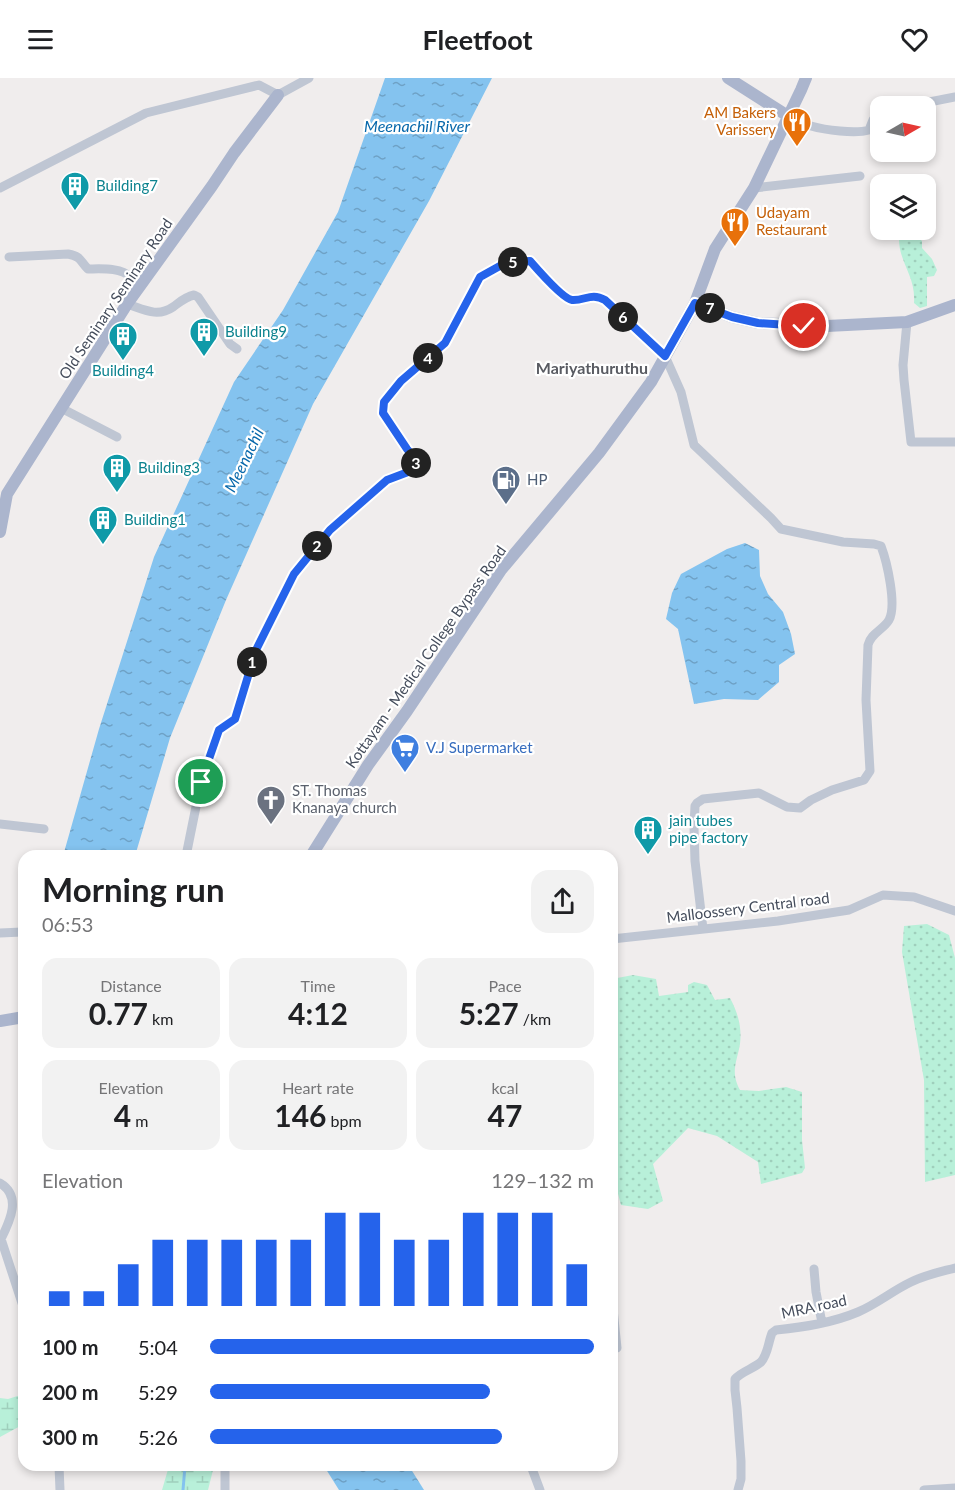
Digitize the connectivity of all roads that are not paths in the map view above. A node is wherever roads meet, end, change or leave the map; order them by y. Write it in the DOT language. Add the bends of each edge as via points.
graph roads {
  1 [pos="309,78"];
  2 [pos="728,78"];
  3 [pos="806,78"];
  4 [pos="278,95"];
  5 [pos="955,97"];
  6 [pos="936,101"];
  7 [pos="788,116"];
  8 [pos="870,128"];
  9 [pos="860,176"];
  10 [pos="0,188"];
  11 [pos="754,188"];
  12 [pos="9,257"];
  13 [pos="136,290"];
  14 [pos="127,303"];
  15 [pos="695,303"];
  16 [pos="955,305"];
  17 [pos="907,322"];
  18 [pos="237,349"];
  19 [pos="665,356"];
  20 [pos="61,408"];
  21 [pos="117,437"];
  22 [pos="955,442"];
  23 [pos="0,532"];
  24 [pos="0,824"];
  25 [pos="44,829"];
  26 [pos="187,850"];
  27 [pos="315,850"];
  28 [pos="955,911"];
  29 [pos="702,924"];
  30 [pos="18,932"];
  31 [pos="0,933"];
  32 [pos="618,938"];
  33 [pos="18,1018"];
  34 [pos="2,1021"];
  35 [pos="0,1183"];
  36 [pos="955,1268"];
  37 [pos="814,1269"];
  38 [pos="18,1291"];
  39 [pos="822,1323"];
  40 [pos="59,1471"];
  41 [pos="225,1471"];
  42 [pos="533,1471"];
  43 [pos="955,1488"];
  44 [pos="60,1490"];
  45 [pos="225,1490"];
  46 [pos="540,1490"];
  47 [pos="738,1490"];
  48 [pos="924,1490"];
  1 -- 4 [label="street"];
  2 -- 7 [label="main road"];
  3 -- 7 [label="main road, Kottayam - Medical College Bypass Road"];
  4 -- 10 [label="street" via="259,85 146,113"];
  4 -- 13 [label="main road, Old Seminary Seminary Road"];
  5 -- 6 [label="street"];
  7 -- 8 [label="street" via="812,126 843,131 864,132"];
  7 -- 11 [label="main road, Kottayam - Medical College Bypass Road"];
  9 -- 11 [label="street"];
  11 -- 15 [label="main road, Kottayam - Medical College Bypass Road" via="715,249"];
  12 -- 13 [label="street" via="68,254 82,260 88,269 127,274"];
  13 -- 14 [label="main road, Old Seminary Seminary Road"];
  14 -- 18 [label="street" via="159,313 194,295"];
  14 -- 20 [label="main road, Old Seminary Seminary Road"];
  15 -- 17 [label="main road" via="758,323 827,326"];
  15 -- 19 [label="main road, Kottayam - Medical College Bypass Road"];
  16 -- 17 [label="main road"];
  17 -- 22 [label="street" via="903,365 911,442"];
  19 -- 26 [label="street" via="605,300 597,296 569,299 530,261 507,262 480,277 445,343 401,381 384,402 383,413 417,461 416,469 387,480 330,530 294,574 256,650 235,719 219,730 201,782"];
  19 -- 27 [label="main road, Kottayam - Medical College Bypass Road" via="651,382 599,453 501,570"];
  19 -- 29 [label="street" via="681,392 694,445 781,529 881,546 891,591 891,614 867,645 870,771 864,780 832,790 800,808 787,807 759,794 703,799 697,803 694,844"];
  20 -- 21 [label="street"];
  20 -- 23 [label="main road, Old Seminary Seminary Road" via="7,494"];
  24 -- 25 [label="street"];
  28 -- 29 [label="street, Malloossery Central road" via="914,897 883,895 849,910 778,921"];
  29 -- 32 [label="street, Malloossery Central road"];
  30 -- 31 [label="street"];
  33 -- 34 [label="main road"];
  35 -- 38 [label="street" via="10,1194 13,1206 1,1239"];
  36 -- 39 [label="street, MRA road" via="909,1282 876,1304"];
  37 -- 39 [label="street"];
  39 -- 47 [label="street, MRA road" via="776,1330 761,1361 735,1378 741,1461"];
  40 -- 44 [label="street"];
  41 -- 45 [label="street"];
  42 -- 46 [label="street"];
  43 -- 48 [label="street"];
}
